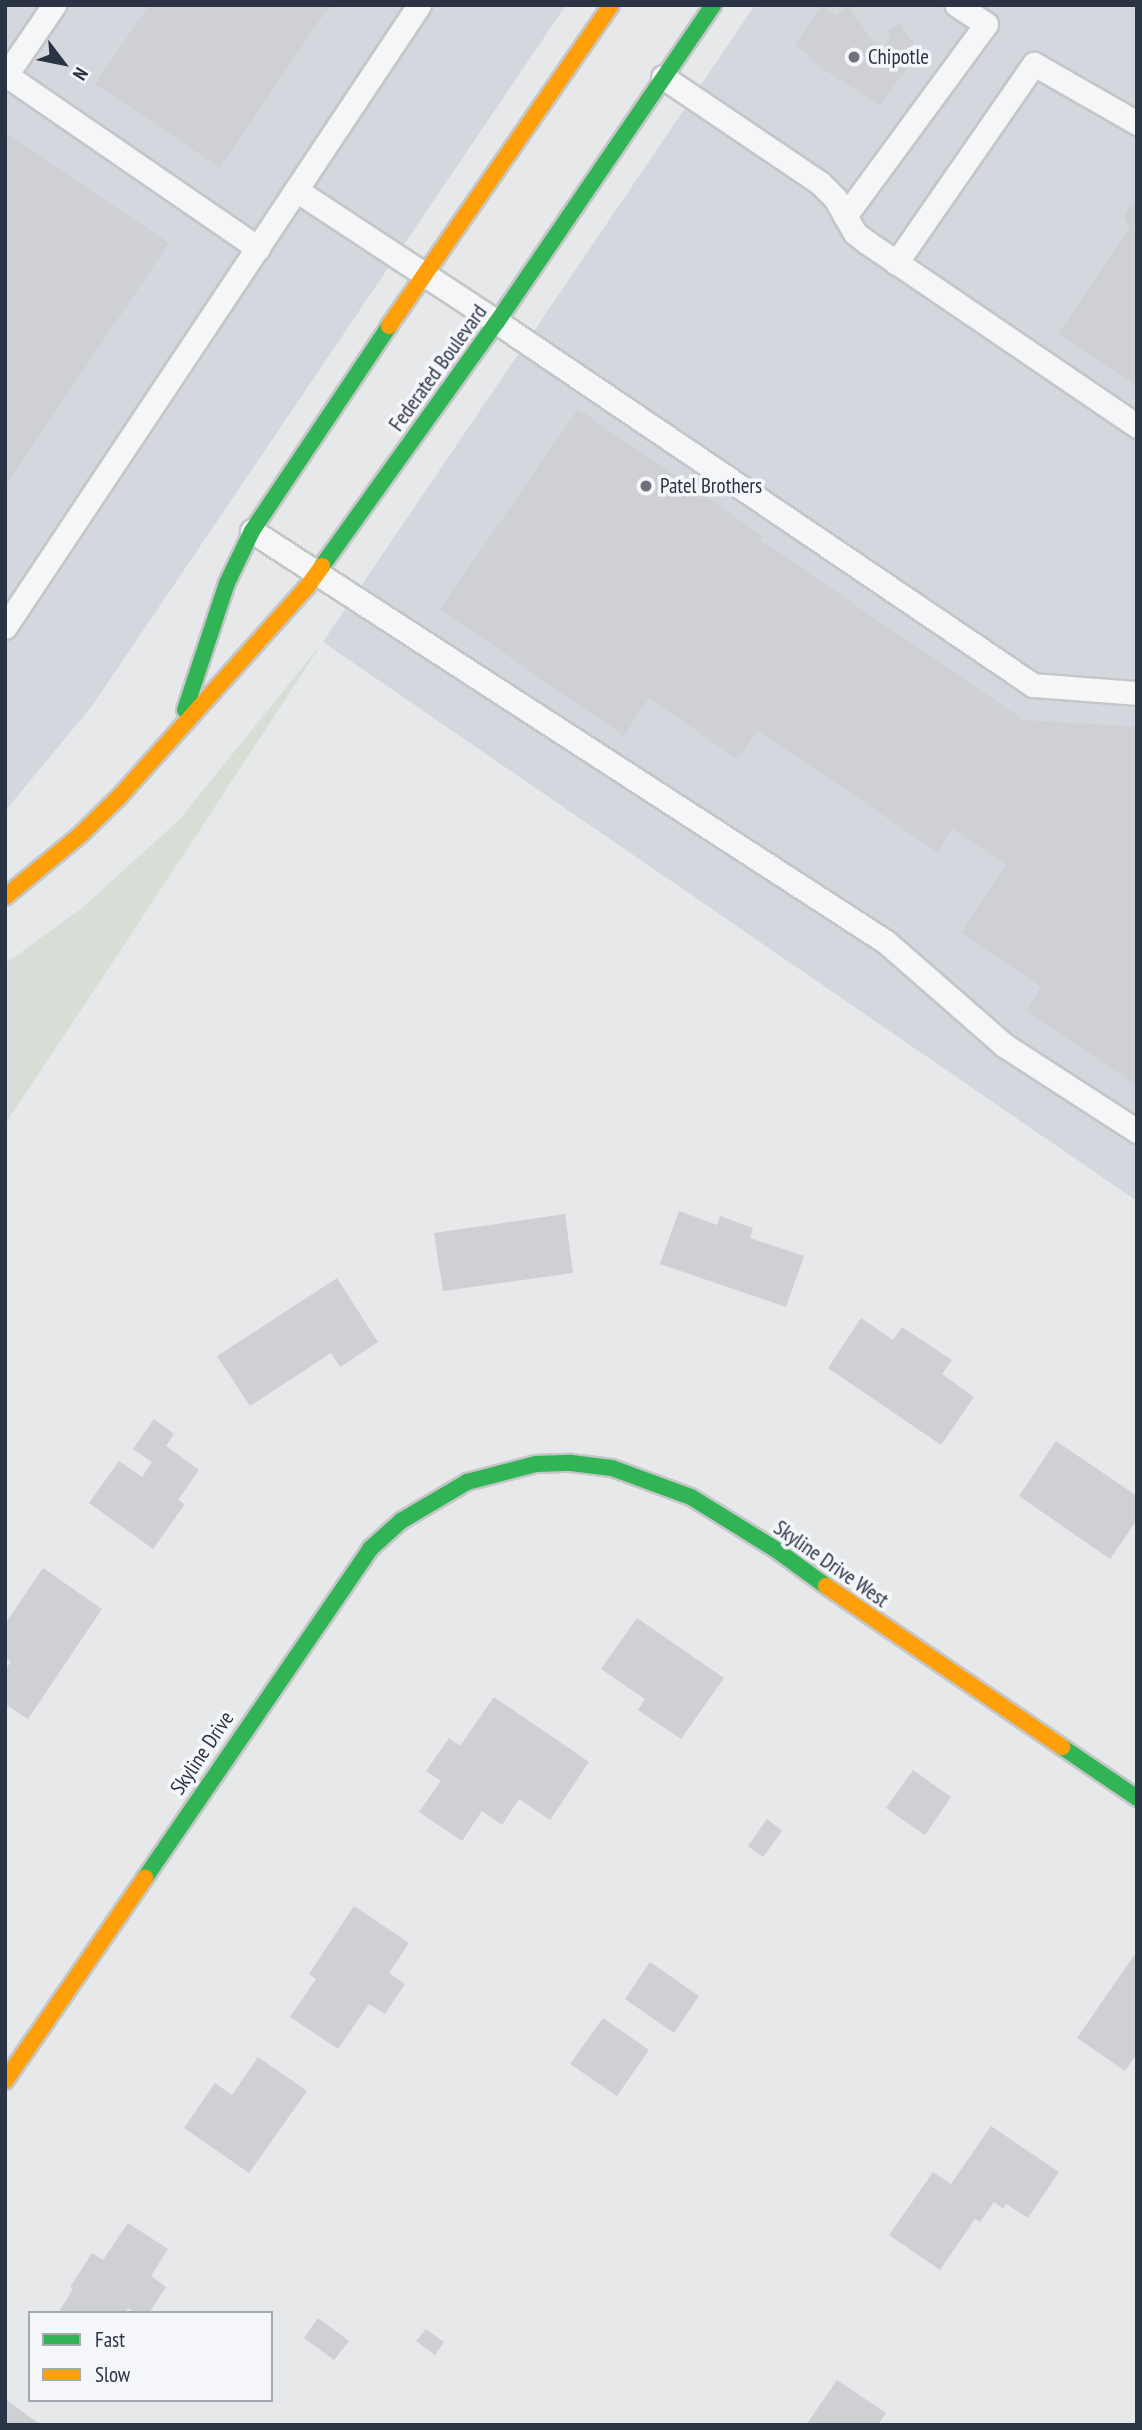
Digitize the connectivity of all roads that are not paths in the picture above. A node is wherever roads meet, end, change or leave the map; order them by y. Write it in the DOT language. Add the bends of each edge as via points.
graph roads {
  1 [pos="54,5"];
  2 [pos="419,5"];
  3 [pos="611,5"];
  4 [pos="713,5"];
  5 [pos="957,5"];
  6 [pos="663,77"];
  7 [pos="1137,123"];
  8 [pos="296,190"];
  9 [pos="845,216"];
  10 [pos="258,248"];
  11 [pos="896,263"];
  12 [pos="424,274"];
  13 [pos="497,322"];
  14 [pos="1137,426"];
  15 [pos="252,531"];
  16 [pos="317,572"];
  17 [pos="5,627"];
  18 [pos="1137,693"];
  19 [pos="171,736"];
  20 [pos="5,897"];
  21 [pos="1137,1131"];
  22 [pos="467,1482"];
  23 [pos="1137,1798"];
  24 [pos="5,2081"];
  1 -- 10 [label="lane" via="6,75"];
  2 -- 8 [label="lane"];
  3 -- 12 [label="main road, Federated Boulevard"];
  4 -- 6 [label="main road, Federated Boulevard"];
  5 -- 9 [label="lane" via="986,24"];
  6 -- 9 [label="lane" via="820,183"];
  6 -- 13 [label="main road, Federated Boulevard"];
  7 -- 11 [label="lane" via="1034,64"];
  8 -- 10 [label="lane"];
  8 -- 12 [label="lane"];
  9 -- 11 [label="lane" via="855,233"];
  10 -- 17 [label="lane"];
  11 -- 14 [label="lane"];
  12 -- 13 [label="lane"];
  12 -- 15 [label="main road, Federated Boulevard"];
  13 -- 16 [label="main road, Federated Boulevard"];
  13 -- 18 [label="lane" via="1033,685"];
  15 -- 16 [label="lane"];
  15 -- 19 [label="main road, Federated Boulevard" via="228,583 188,705"];
  16 -- 19 [label="main road, Federated Boulevard"];
  16 -- 21 [label="lane" via="886,942 1004,1045"];
  19 -- 20 [label="main road, Federated Boulevard" via="79,836"];
  22 -- 23 [label="main road, Skyline Drive West" via="536,1464 570,1463 612,1468 691,1497 775,1549"];
  22 -- 24 [label="main road, Skyline Drive" via="401,1521 370,1549"];
}
